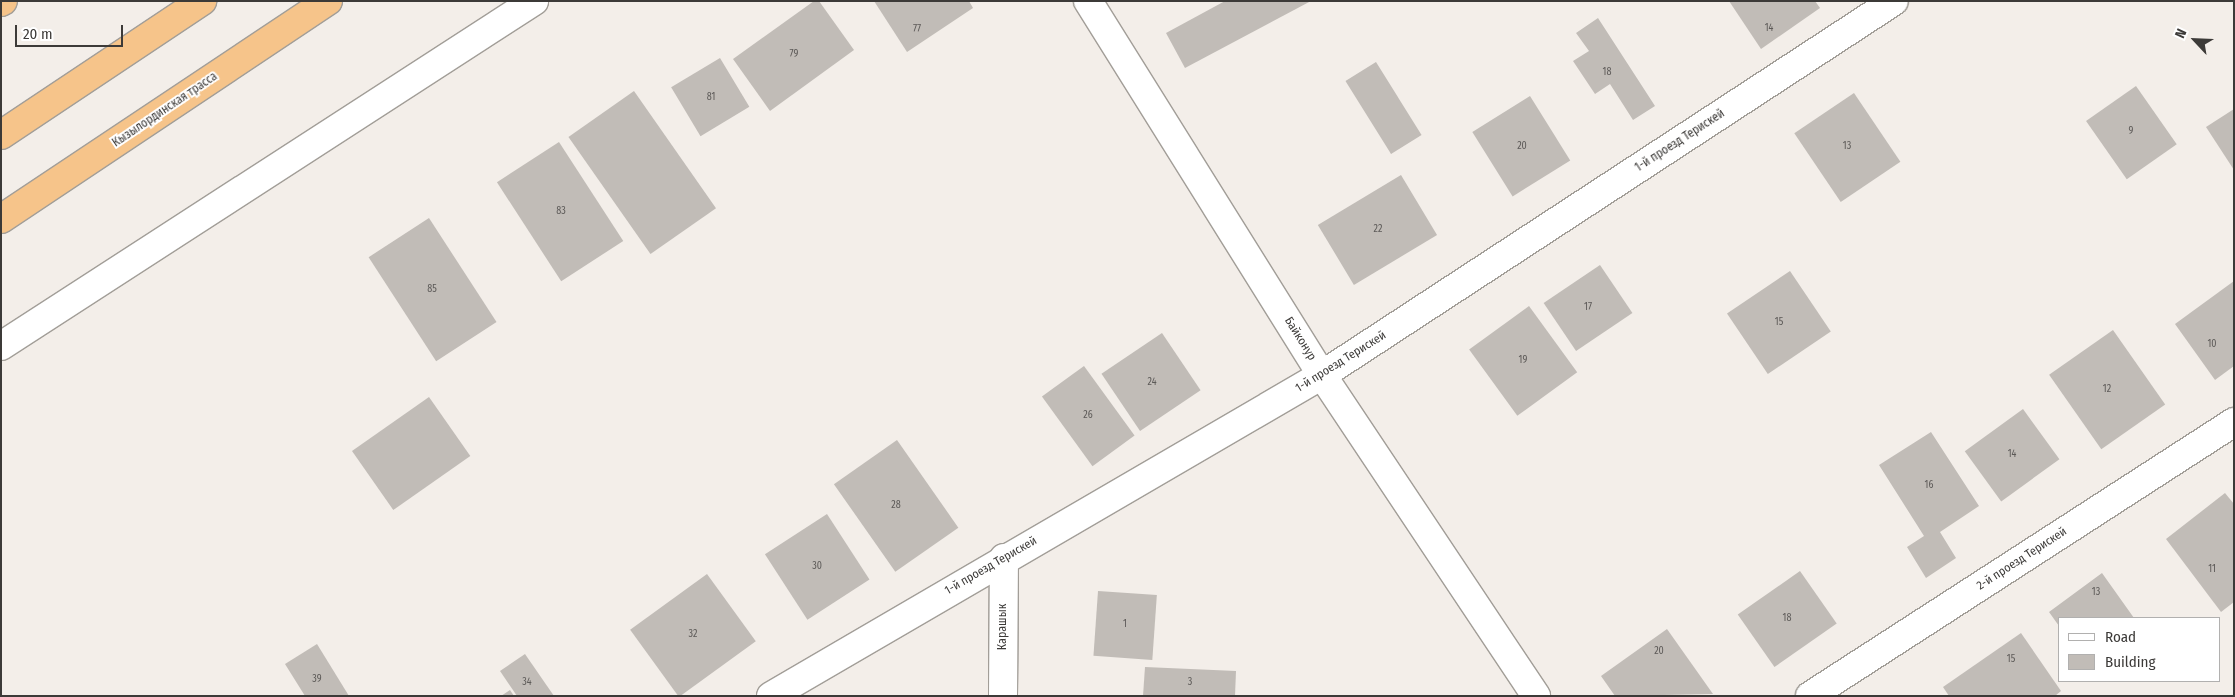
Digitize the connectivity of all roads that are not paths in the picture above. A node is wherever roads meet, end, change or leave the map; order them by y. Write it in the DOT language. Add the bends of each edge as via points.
graph roads {
  1 [pos="202,1"];
  2 [pos="328,1"];
  3 [pos="534,1"];
  4 [pos="1088,1"];
  5 [pos="1894,1"];
  6 [pos="1,135"];
  7 [pos="1,219"];
  8 [pos="1,346"];
  9 [pos="1322,375"];
  10 [pos="2234,422"];
  11 [pos="1004,558"];
  12 [pos="771,696"];
  13 [pos="1002,696"];
  14 [pos="1536,696"];
  15 [pos="1810,696"];
  1 -- 6 [label="highway"];
  2 -- 7 [label="highway, Кызылординская трасса"];
  3 -- 8 [label="street"];
  4 -- 9 [label="street, Байконур"];
  5 -- 9 [label="street, 1-й проезд Терискей"];
  9 -- 11 [label="street, 1-й проезд Терискей"];
  9 -- 14 [label="street, Байконур"];
  10 -- 15 [label="street, 2-й проезд Терискей"];
  11 -- 12 [label="street, 1-й проезд Терискей"];
  11 -- 13 [label="street, Карашык"];
}
